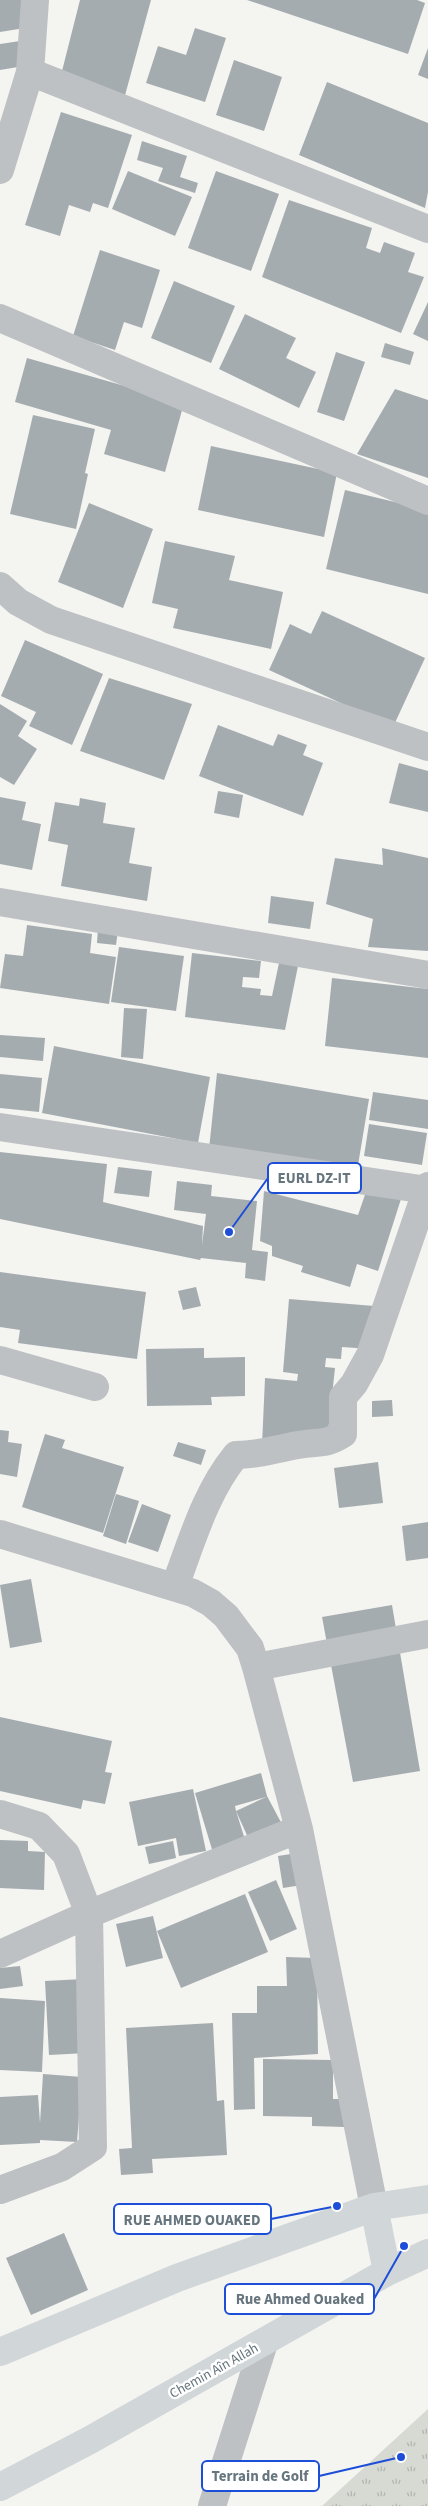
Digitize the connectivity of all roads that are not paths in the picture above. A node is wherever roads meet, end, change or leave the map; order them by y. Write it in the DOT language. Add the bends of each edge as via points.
graph roads {
  1 [pos="35,0"];
  2 [pos="30,72"];
  3 [pos="0,170"];
  4 [pos="428,229"];
  5 [pos="0,318"];
  6 [pos="428,501"];
  7 [pos="0,586"];
  8 [pos="428,747"];
  9 [pos="0,902"];
  10 [pos="428,975"];
  11 [pos="0,1127"];
  12 [pos="428,1186"];
  13 [pos="428,1190"];
  14 [pos="0,1360"];
  15 [pos="95,1387"];
  16 [pos="0,1534"];
  17 [pos="175,1586"];
  18 [pos="428,1634"];
  19 [pos="256,1667"];
  20 [pos="0,1814"];
  21 [pos="300,1829"];
  22 [pos="89,1914"];
  23 [pos="0,1954"];
  24 [pos="0,2190"];
  25 [pos="428,2199"];
  26 [pos="374,2207"];
  27 [pos="428,2253"];
  28 [pos="387,2272"];
  29 [pos="264,2343"];
  30 [pos="0,2352"];
  31 [pos="0,2487"];
  32 [pos="212,2506"];
  1 -- 2 [label="street"];
  2 -- 3 [label="street"];
  2 -- 4 [label="street"];
  5 -- 6 [label="street"];
  7 -- 8 [label="street" via="18,602 51,620"];
  9 -- 10 [label="street"];
  11 -- 13 [label="street"];
  12 -- 13 [label="street"];
  13 -- 17 [label="street" via="370,1355 343,1397 343,1434 328,1443 298,1445 258,1455 236,1455 210,1493"];
  14 -- 15 [label="street"];
  16 -- 17 [label="street"];
  17 -- 19 [label="street" via="211,1603 226,1616 243,1637"];
  18 -- 19 [label="street"];
  19 -- 21 [label="street"];
  20 -- 22 [label="street" via="39,1826 66,1854"];
  21 -- 22 [label="street"];
  21 -- 26 [label="street"];
  22 -- 23 [label="street"];
  22 -- 24 [label="street" via="93,2147 62,2167"];
  25 -- 26 [label="main road"];
  26 -- 28 [label="main road"];
  26 -- 30 [label="main road" via="177,2278"];
  27 -- 28 [label="main road, Chemin Aîn Allah"];
  28 -- 29 [label="main road, Chemin Aîn Allah"];
  29 -- 31 [label="main road, Chemin Aîn Allah"];
  29 -- 32 [label="street"];
}
